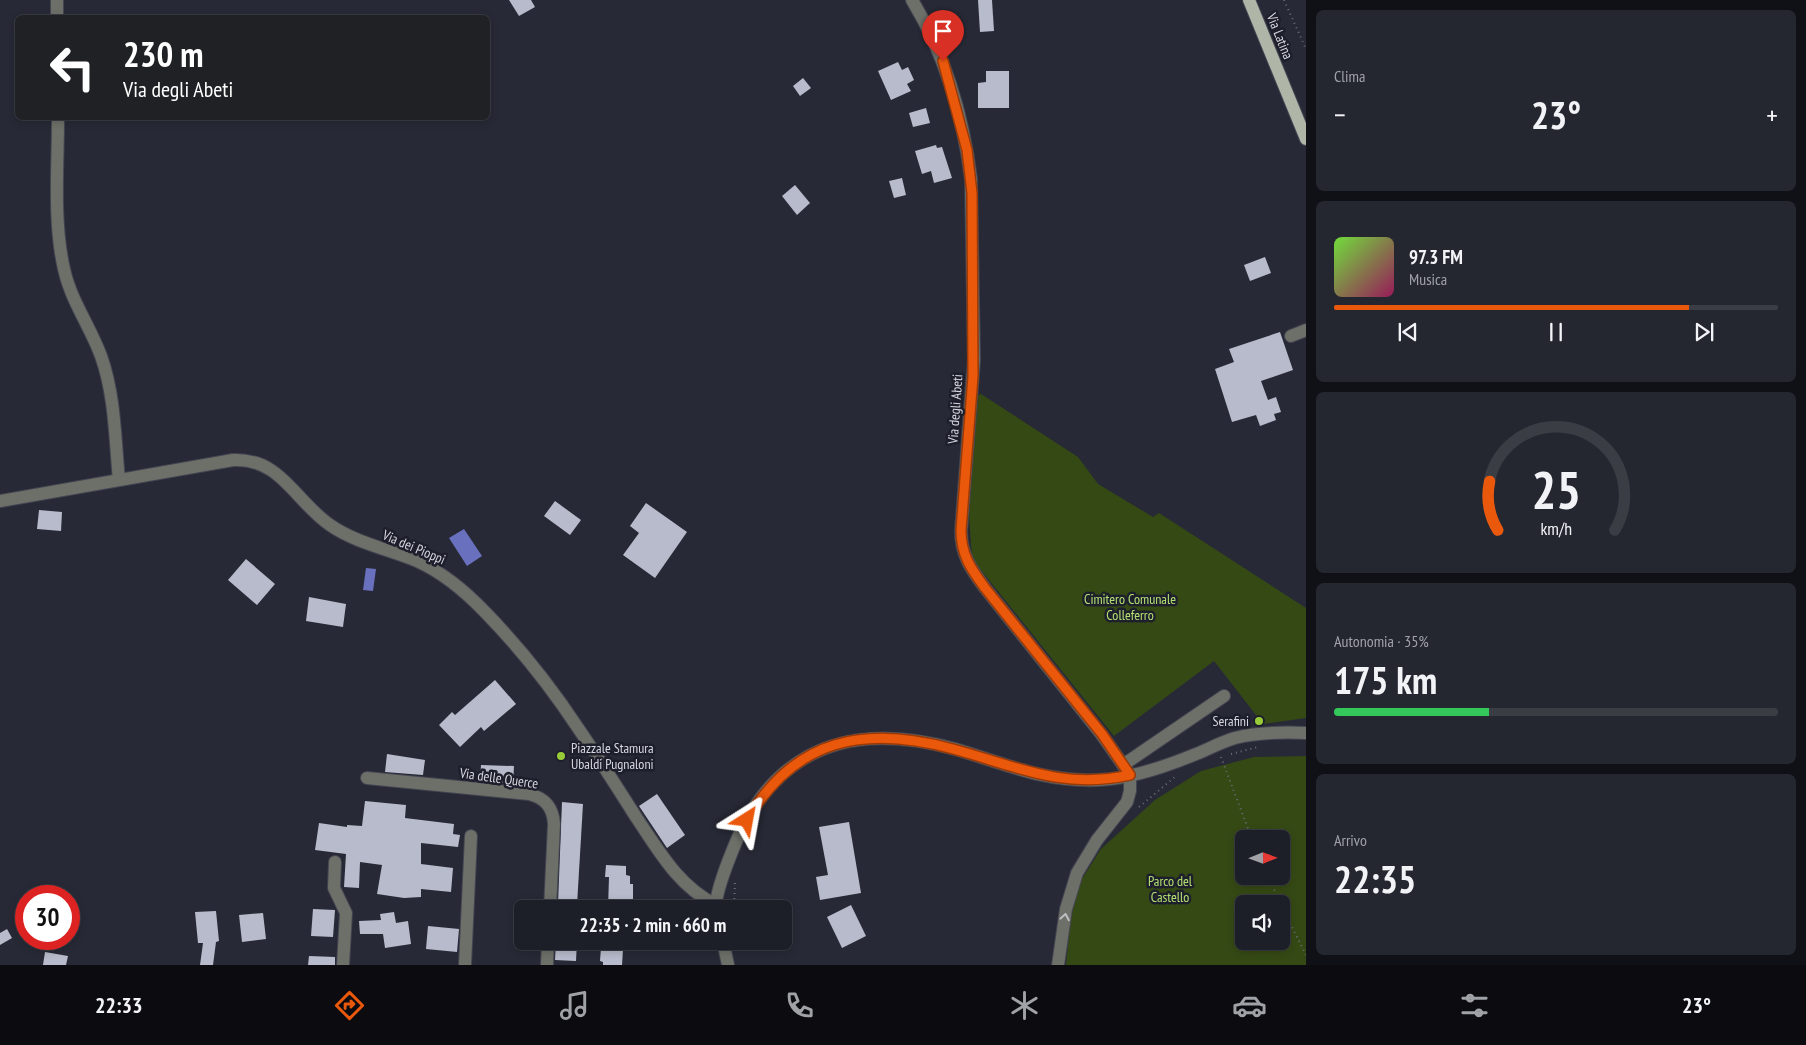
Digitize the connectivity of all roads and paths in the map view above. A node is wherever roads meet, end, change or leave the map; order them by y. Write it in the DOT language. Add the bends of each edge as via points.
graph roads {
  1 [pos="57,0"];
  2 [pos="912,0"];
  3 [pos="1249,0"];
  4 [pos="1284,0"];
  5 [pos="57,15"];
  6 [pos="1306,49"];
  7 [pos="58,120"];
  8 [pos="1306,139"];
  9 [pos="1306,330"];
  10 [pos="1291,336"];
  11 [pos="119,480"];
  12 [pos="0,500"];
  13 [pos="1224,696"];
  14 [pos="1306,733"];
  15 [pos="1266,746"];
  16 [pos="1219,751"];
  17 [pos="1216,758"];
  18 [pos="1126,770"];
  19 [pos="1180,773"];
  20 [pos="368,778"];
  21 [pos="1134,812"];
  22 [pos="1249,830"];
  23 [pos="471,836"];
  24 [pos="335,862"];
  25 [pos="735,880"];
  26 [pos="550,900"];
  27 [pos="705,900"];
  28 [pos="718,900"];
  29 [pos="734,900"];
  30 [pos="1290,922"];
  31 [pos="548,950"];
  32 [pos="725,950"];
  33 [pos="1306,955"];
  34 [pos="343,965"];
  35 [pos="465,965"];
  36 [pos="547,965"];
  37 [pos="728,965"];
  38 [pos="1058,965"];
  1 -- 5 [label="street"];
  2 -- 18 [label="street, Via degli Abeti" via="939,50 949,77 972,179 974,360 961,530 963,552 968,565 996,604 1102,734"];
  3 -- 8 [label="main road, Via Latina"];
  4 -- 6 [label="path"];
  7 -- 11 [label="street" via="58,221 62,259 72,296 103,363 112,410"];
  9 -- 10 [label="street"];
  11 -- 12 [label="street, Via dei Pioppi"];
  11 -- 27 [label="street, Via dei Pioppi" via="234,460 258,462 278,474 332,527 445,576 484,611 551,690 673,872"];
  13 -- 18 [label="street"];
  14 -- 16 [label="street" via="1257,734"];
  15 -- 16 [label="path"];
  16 -- 17 [label="path"];
  16 -- 18 [label="street"];
  16 -- 22 [label="path"];
  18 -- 28 [label="street" via="1100,780 1058,778 1027,773 944,746 894,738 858,739 828,746 788,769 757,804 734,847"];
  38 -- 18 [label="street, one-way" via="1066,909 1078,873 1096,840 1124,807 1130,790"];
  19 -- 21 [label="path"];
  20 -- 26 [label="street, Via delle Querce" via="529,794 544,800 552,810 554,824"];
  23 -- 35 [label="street"];
  24 -- 34 [label="street" via="334,888 346,917"];
  25 -- 29 [label="path"];
  30 -- 33 [label="path"];
  31 -- 36 [label="street"];
  32 -- 37 [label="street"];
}
